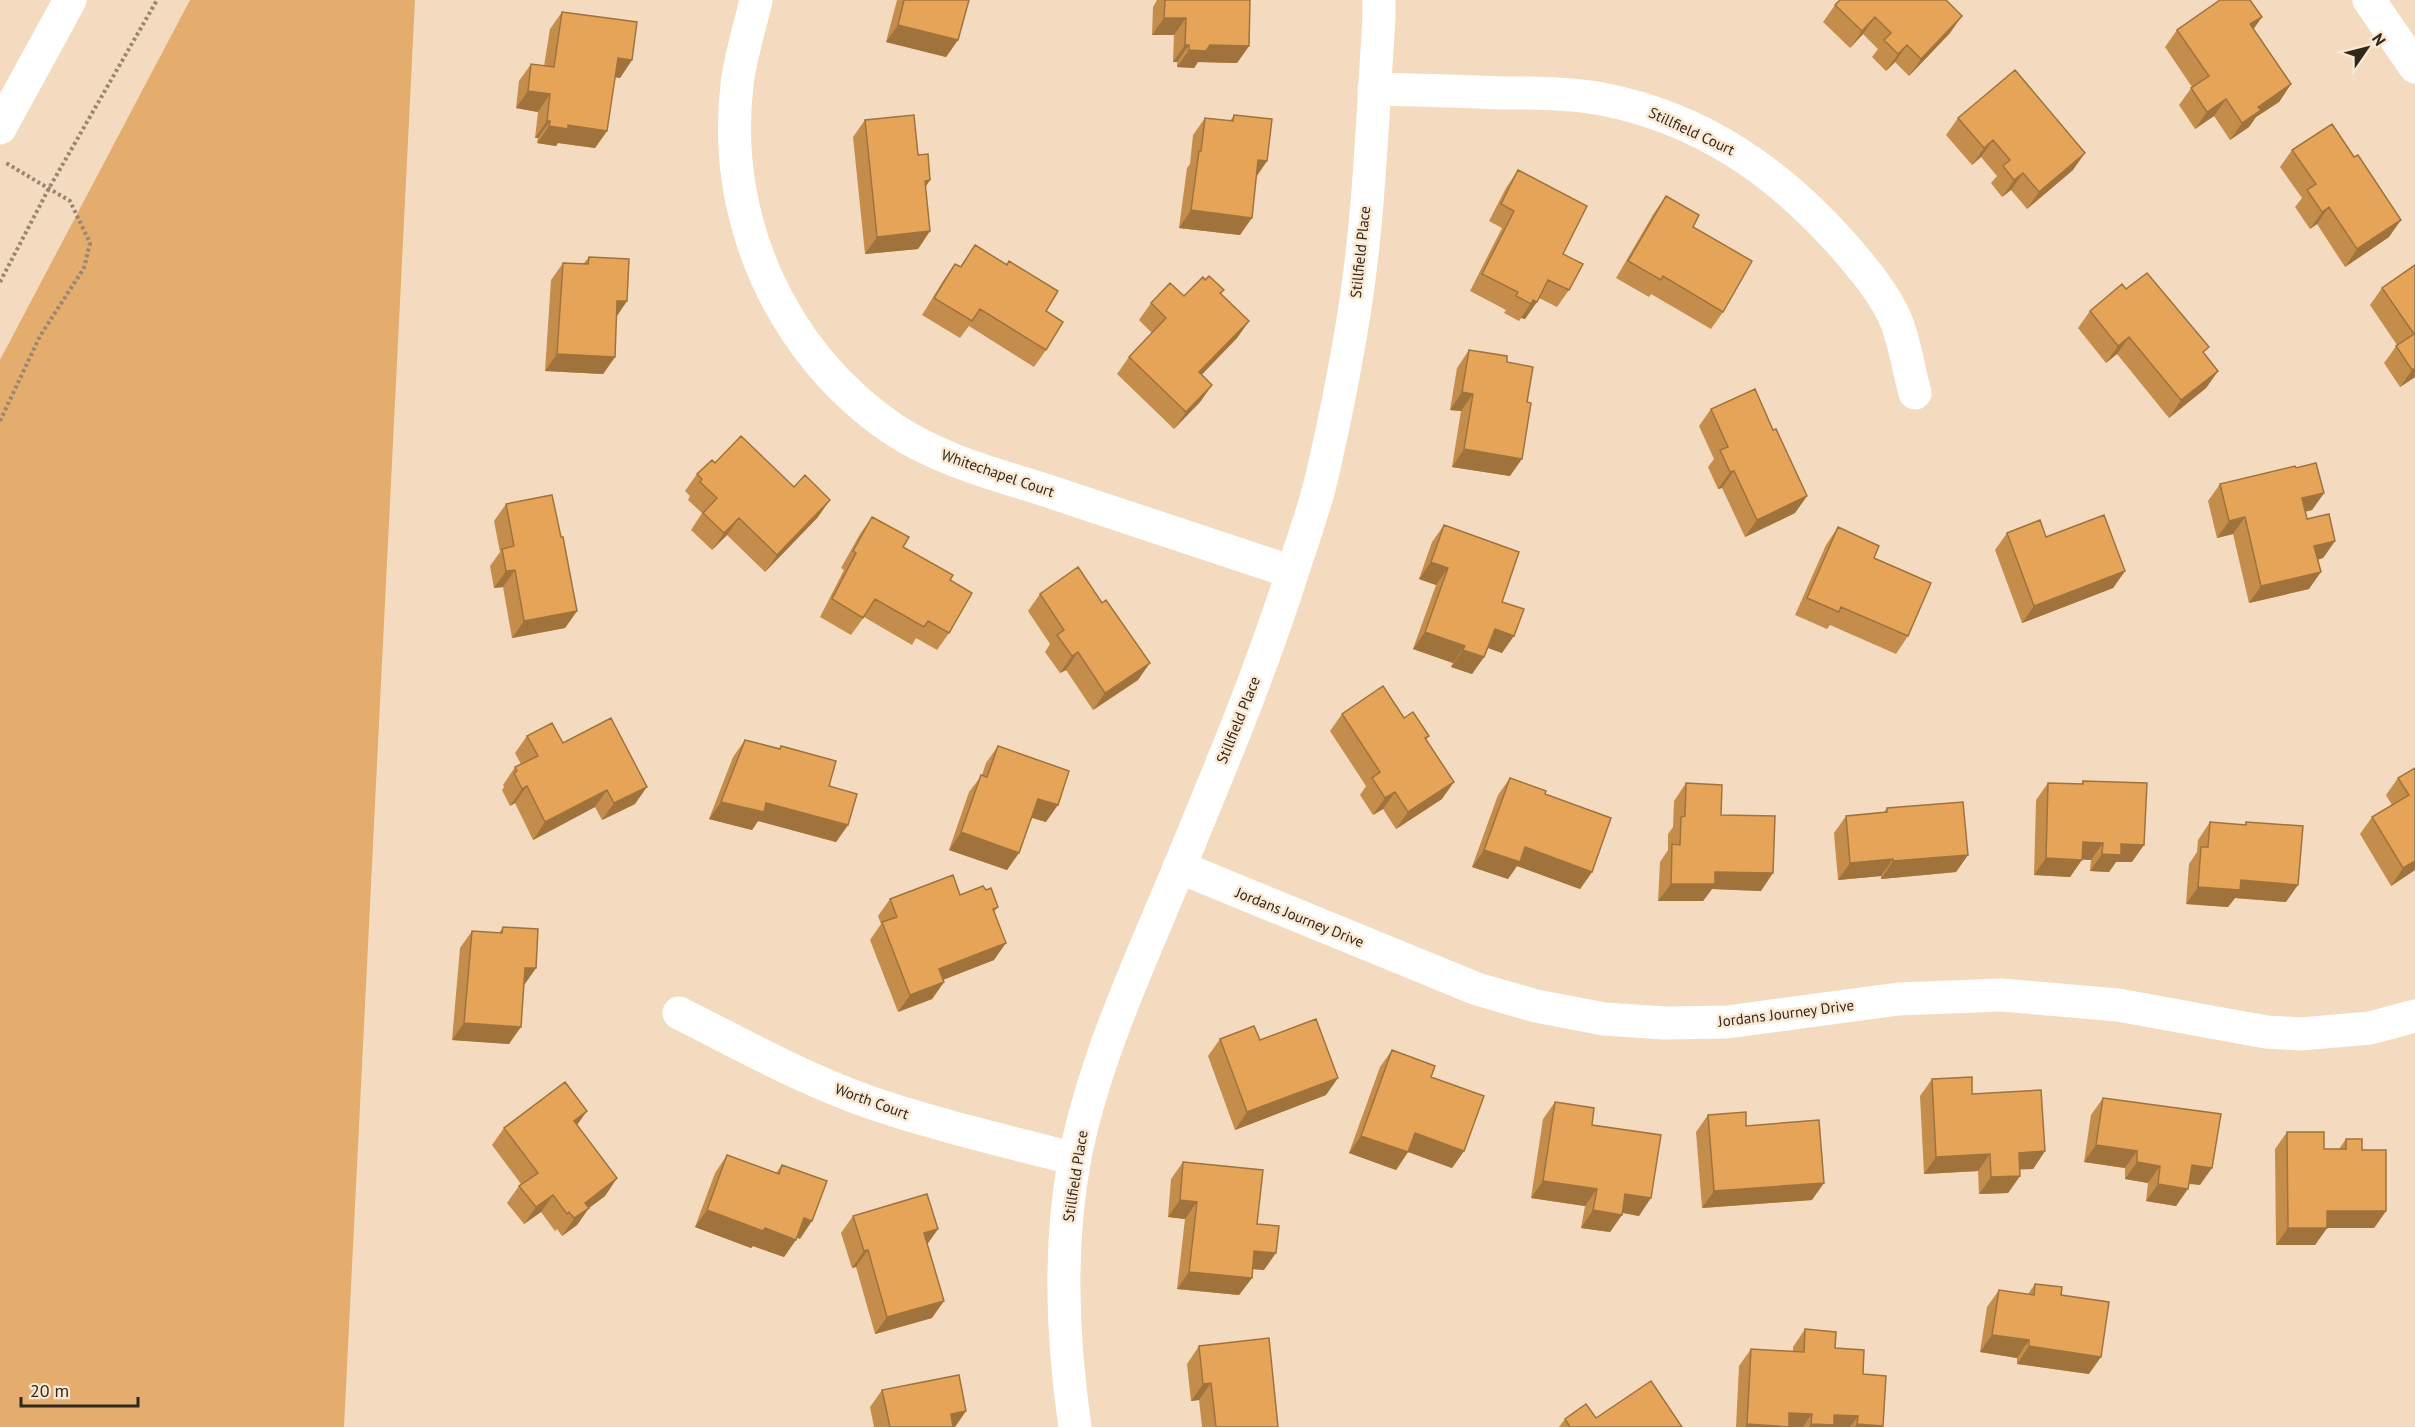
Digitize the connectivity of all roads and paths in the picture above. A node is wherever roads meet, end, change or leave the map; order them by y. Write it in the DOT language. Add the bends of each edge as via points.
graph roads {
  1 [pos="70,0"];
  2 [pos="157,0"];
  3 [pos="756,0"];
  4 [pos="1379,0"];
  5 [pos="2369,0"];
  6 [pos="2415,67"];
  7 [pos="1374,89"];
  8 [pos="0,128"];
  9 [pos="0,160"];
  10 [pos="48,190"];
  11 [pos="0,282"];
  12 [pos="1915,393"];
  13 [pos="0,421"];
  14 [pos="1293,572"];
  15 [pos="1179,867"];
  16 [pos="680,1013"];
  17 [pos="2415,1016"];
  18 [pos="1075,1159"];
  19 [pos="1075,1427"];
  1 -- 8 [label="street"];
  2 -- 10 [label="path"];
  3 -- 14 [label="street, Whitechapel Court" via="737,83 736,171 758,259 775,297 826,370 861,405 895,430 948,458"];
  4 -- 7 [label="street, Stillfield Place"];
  5 -- 6 [label="street"];
  7 -- 12 [label="street, Stillfield Court" via="1599,99 1666,116 1728,145 1789,190 1867,272 1896,322"];
  7 -- 14 [label="street, Stillfield Place" via="1351,330 1321,479"];
  9 -- 10 [label="path"];
  10 -- 11 [label="path"];
  10 -- 13 [label="path" via="70,201 90,243 84,268 40,336"];
  14 -- 15 [label="street, Stillfield Place"];
  15 -- 17 [label="street, Jordans Journey Drive" via="1477,989 1604,1019 1727,1022 1898,999 2002,995 2118,1005 2266,1032 2301,1034 2370,1028"];
  15 -- 18 [label="street, Stillfield Place" via="1090,1093"];
  16 -- 18 [label="street, Worth Court" via="802,1074 867,1101"];
  18 -- 19 [label="street, Stillfield Place" via="1066,1226 1063,1314"];
}
